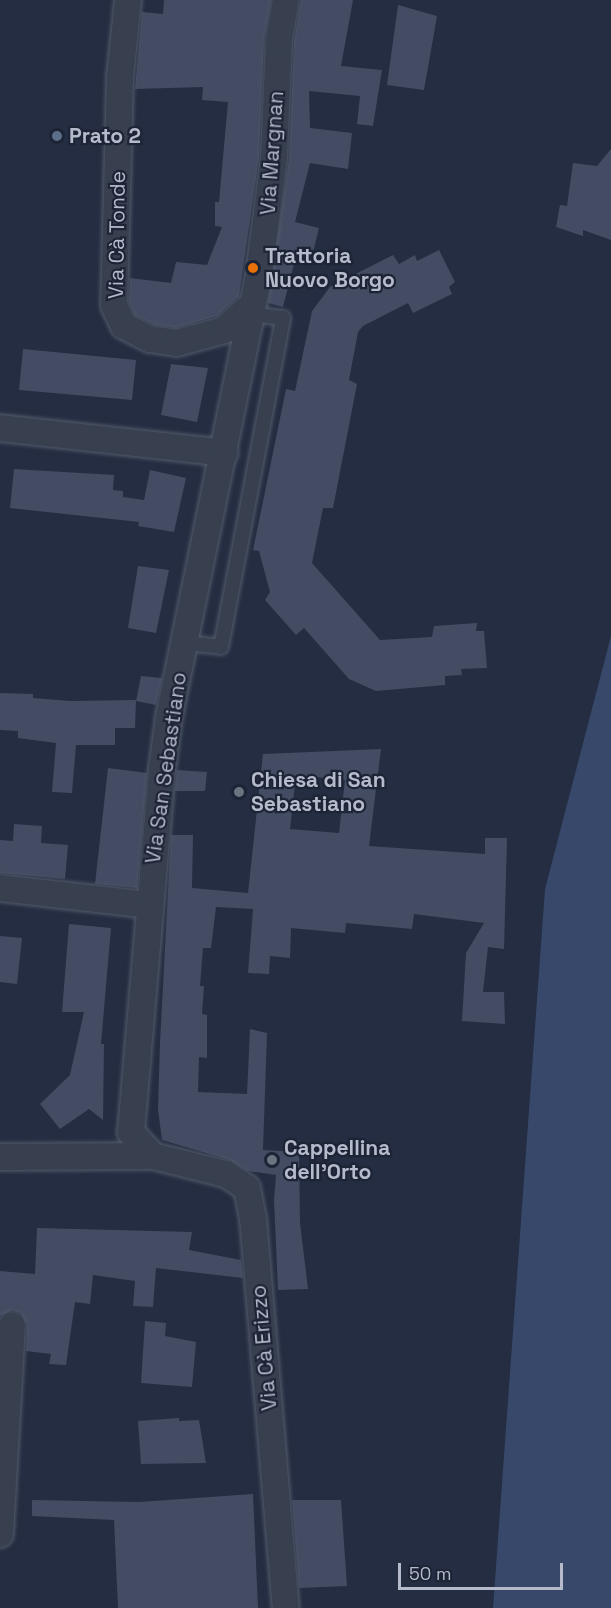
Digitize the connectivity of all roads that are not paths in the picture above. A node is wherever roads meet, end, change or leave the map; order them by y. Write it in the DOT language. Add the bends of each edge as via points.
graph roads {
  1 [pos="129,0"];
  2 [pos="286,0"];
  3 [pos="251,310"];
  4 [pos="0,428"];
  5 [pos="225,453"];
  6 [pos="185,643"];
  7 [pos="0,888"];
  8 [pos="150,905"];
  9 [pos="153,1156"];
  10 [pos="0,1157"];
  11 [pos="12,1325"];
  12 [pos="0,1533"];
  13 [pos="286,1608"];
  1 -- 3 [label="street, Via Cà Tonde" via="120,77 114,305 124,326 150,339 177,343 224,330"];
  2 -- 3 [label="street, Via Margnan" via="279,39 268,215"];
  3 -- 5 [label="street, Via San Sebastiano"];
  3 -- 6 [label="lane" via="283,318 221,647"];
  4 -- 5 [label="street"];
  5 -- 6 [label="street, Via San Sebastiano"];
  6 -- 8 [label="street, Via San Sebastiano" via="168,717"];
  7 -- 8 [label="street"];
  8 -- 9 [label="street, Via San Sebastiano" via="131,1132"];
  9 -- 10 [label="street"];
  9 -- 13 [label="street, Via Cà Erizzo" via="226,1174 247,1188 253,1218"];
  11 -- 12 [label="street"];
}
